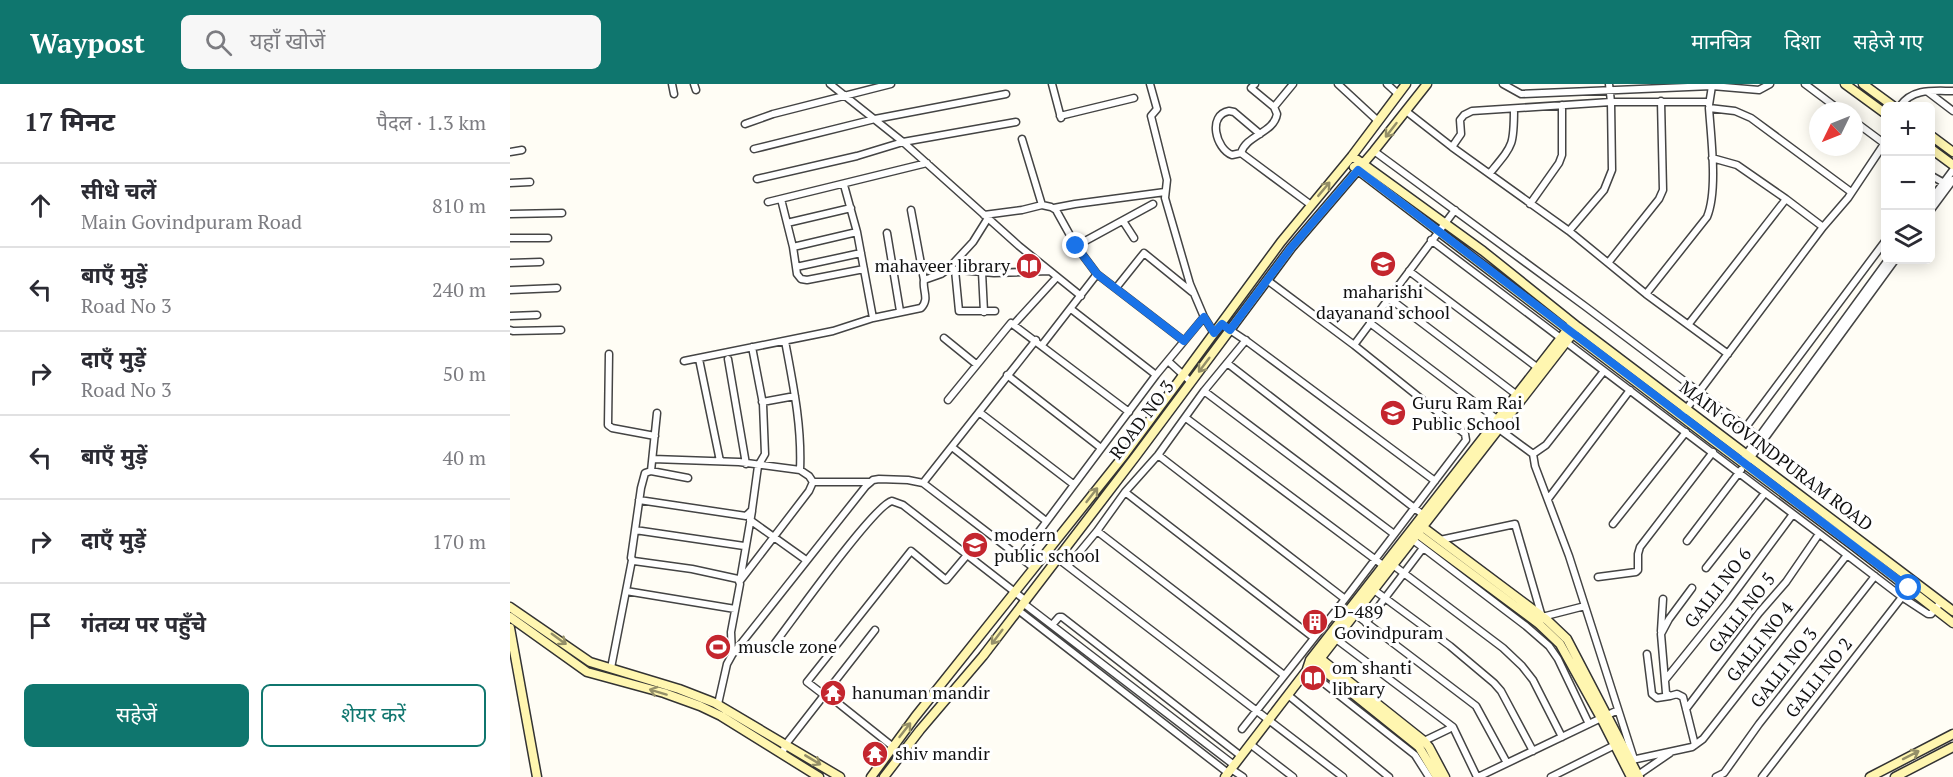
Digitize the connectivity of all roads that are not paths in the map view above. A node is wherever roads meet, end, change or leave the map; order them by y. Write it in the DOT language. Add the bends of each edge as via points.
graph roads {
  1 [pos="672,84"];
  2 [pos="830,84"];
  3 [pos="891,84"];
  4 [pos="1052,84"];
  5 [pos="1150,84"];
  6 [pos="1255,84"];
  7 [pos="1293,84"];
  8 [pos="1338,84"];
  9 [pos="1387,84"];
  10 [pos="1406,84"];
  11 [pos="1427,84"];
  12 [pos="1503,84"];
  13 [pos="1548,84"];
  14 [pos="1770,84"];
  15 [pos="1805,84"];
  16 [pos="1845,84"];
  17 [pos="1863,84"];
  18 [pos="1916,84"];
  19 [pos="1667,86"];
  20 [pos="1712,86"];
  21 [pos="1609,87"];
  22 [pos="1949,88"];
  23 [pos="1928,91"];
  24 [pos="1918,92"];
  25 [pos="1550,93"];
  26 [pos="674,94"];
  27 [pos="1006,94"];
  28 [pos="1398,94"];
  29 [pos="844,95"];
  30 [pos="1134,98"];
  31 [pos="1661,101"];
  32 [pos="1611,102"];
  33 [pos="1829,102"];
  34 [pos="1888,102"];
  35 [pos="1904,102"];
  36 [pos="1562,105"];
  37 [pos="1709,105"];
  38 [pos="1274,107"];
  39 [pos="1514,109"];
  40 [pos="1881,110"];
  41 [pos="1406,111"];
  42 [pos="1953,111"];
  43 [pos="875,119"];
  44 [pos="1378,121"];
  45 [pos="1016,122"];
  46 [pos="745,124"];
  47 [pos="1863,128"];
  48 [pos="1260,134"];
  49 [pos="1022,139"];
  50 [pos="1935,139"];
  51 [pos="1881,141"];
  52 [pos="903,142"];
  53 [pos="1452,147"];
  54 [pos="754,149"];
  55 [pos="522,150"];
  56 [pos="1881,150"];
  57 [pos="1374,151"];
  58 [pos="510,152"];
  59 [pos="1935,152"];
  60 [pos="1953,152"];
  61 [pos="1241,153"];
  62 [pos="1712,158"];
  63 [pos="1349,159"];
  64 [pos="927,163"];
  65 [pos="1953,165"];
  66 [pos="1361,167"];
  67 [pos="1953,170"];
  68 [pos="1490,173"];
  69 [pos="757,178"];
  70 [pos="530,182"];
  71 [pos="510,183"];
  72 [pos="1949,183"];
  73 [pos="844,185"];
  74 [pos="1165,192"];
  75 [pos="1851,192"];
  76 [pos="1935,196"];
  77 [pos="781,199"];
  78 [pos="1786,199"];
  79 [pos="768,202"];
  80 [pos="1153,204"];
  81 [pos="1530,204"];
  82 [pos="1311,205"];
  83 [pos="1042,206"];
  84 [pos="851,208"];
  85 [pos="1054,208"];
  86 [pos="911,210"];
  87 [pos="1455,210"];
  88 [pos="1931,210"];
  89 [pos="562,213"];
  90 [pos="510,214"];
  91 [pos="986,216"];
  92 [pos="1123,221"];
  93 [pos="1445,222"];
  94 [pos="787,224"];
  95 [pos="1823,227"];
  96 [pos="1438,231"];
  97 [pos="1569,231"];
  98 [pos="857,232"];
  99 [pos="887,233"];
  100 [pos="510,238"];
  101 [pos="548,238"];
  102 [pos="1134,238"];
  103 [pos="1431,240"];
  104 [pos="1076,246"];
  105 [pos="793,247"];
  106 [pos="1881,247"];
  107 [pos="861,253"];
  108 [pos="540,262"];
  109 [pos="510,263"];
  110 [pos="1608,263"];
  111 [pos="1885,264"];
  112 [pos="1892,264"];
  113 [pos="796,267"];
  114 [pos="864,269"];
  115 [pos="951,269"];
  116 [pos="1049,271"];
  117 [pos="1409,271"];
  118 [pos="982,272"];
  119 [pos="1097,274"];
  120 [pos="1057,277"];
  121 [pos="924,280"];
  122 [pos="1267,280"];
  123 [pos="557,288"];
  124 [pos="1116,288"];
  125 [pos="510,290"];
  126 [pos="1193,292"];
  127 [pos="1646,294"];
  128 [pos="1081,296"];
  129 [pos="1389,298"];
  130 [pos="1071,309"];
  131 [pos="900,311"];
  132 [pos="995,311"];
  133 [pos="984,312"];
  134 [pos="537,315"];
  135 [pos="510,316"];
  136 [pos="1204,317"];
  137 [pos="873,318"];
  138 [pos="1370,323"];
  139 [pos="1014,324"];
  140 [pos="1222,324"];
  141 [pos="1688,325"];
  142 [pos="1573,328"];
  143 [pos="510,330"];
  144 [pos="561,330"];
  145 [pos="1230,330"];
  146 [pos="1214,333"];
  147 [pos="944,338"];
  148 [pos="1246,340"];
  149 [pos="785,341"];
  150 [pos="1184,341"];
  151 [pos="1563,341"];
  152 [pos="1039,343"];
  153 [pos="1354,345"];
  154 [pos="752,347"];
  155 [pos="609,354"];
  156 [pos="1728,354"];
  157 [pos="699,359"];
  158 [pos="728,359"];
  159 [pos="1168,361"];
  160 [pos="684,362"];
  161 [pos="1227,363"];
  162 [pos="976,364"];
  163 [pos="1538,368"];
  164 [pos="1604,370"];
  165 [pos="1007,375"];
  166 [pos="1156,375"];
  167 [pos="1183,375"];
  168 [pos="1191,382"];
  169 [pos="1630,390"];
  170 [pos="1204,391"];
  171 [pos="1699,393"];
  172 [pos="1517,395"];
  173 [pos="795,396"];
  174 [pos="948,400"];
  175 [pos="762,402"];
  176 [pos="979,412"];
  177 [pos="1129,412"];
  178 [pos="657,413"];
  179 [pos="1684,413"];
  180 [pos="1186,418"];
  181 [pos="1499,424"];
  182 [pos="1746,428"];
  183 [pos="1686,432"];
  184 [pos="655,436"];
  185 [pos="1762,439"];
  186 [pos="952,447"];
  187 [pos="1101,448"];
  188 [pos="1713,452"];
  189 [pos="1533,454"];
  190 [pos="1158,455"];
  191 [pos="653,459"];
  192 [pos="720,461"];
  193 [pos="1745,462"];
  194 [pos="746,464"];
  195 [pos="758,466"];
  196 [pos="800,470"];
  197 [pos="651,471"];
  198 [pos="688,478"];
  199 [pos="1435,481"];
  200 [pos="813,482"];
  201 [pos="869,482"];
  202 [pos="922,483"];
  203 [pos="1073,484"];
  204 [pos="1125,492"];
  205 [pos="1765,493"];
  206 [pos="1548,499"];
  207 [pos="639,500"];
  208 [pos="1414,507"];
  209 [pos="752,510"];
  210 [pos="1793,514"];
  211 [pos="1427,517"];
  212 [pos="750,520"];
  213 [pos="1046,521"];
  214 [pos="1612,524"];
  215 [pos="634,530"];
  216 [pos="1097,531"];
  217 [pos="1417,531"];
  218 [pos="1395,534"];
  219 [pos="1819,534"];
  220 [pos="774,536"];
  221 [pos="1440,540"];
  222 [pos="1687,542"];
  223 [pos="744,546"];
  224 [pos="1423,548"];
  225 [pos="1048,551"];
  226 [pos="967,555"];
  227 [pos="1847,555"];
  228 [pos="1020,557"];
  229 [pos="1057,558"];
  230 [pos="1374,559"];
  231 [pos="632,560"];
  232 [pos="806,560"];
  233 [pos="1068,566"];
  234 [pos="1389,566"];
  235 [pos="1035,568"];
  236 [pos="1706,568"];
  237 [pos="1404,573"];
  238 [pos="1875,576"];
  239 [pos="1598,577"];
  240 [pos="740,581"];
  241 [pos="1692,588"];
  242 [pos="1374,590"];
  243 [pos="626,591"];
  244 [pos="1015,593"];
  245 [pos="1902,597"];
  246 [pos="1384,598"];
  247 [pos="1345,599"];
  248 [pos="1663,599"];
  249 [pos="1022,604"];
  250 [pos="1585,606"];
  251 [pos="1938,606"];
  252 [pos="510,607"];
  253 [pos="735,609"];
  254 [pos="1953,611"];
  255 [pos="1355,615"];
  256 [pos="510,617"];
  257 [pos="1542,617"];
  258 [pos="1366,623"];
  259 [pos="1953,623"];
  260 [pos="1052,625"];
  261 [pos="510,628"];
  262 [pos="875,630"];
  263 [pos="1661,634"];
  264 [pos="1314,638"];
  265 [pos="1336,639"];
  266 [pos="775,643"];
  267 [pos="1647,654"];
  268 [pos="732,655"];
  269 [pos="1315,659"];
  270 [pos="611,668"];
  271 [pos="1307,670"];
  272 [pos="1284,675"];
  273 [pos="1665,680"];
  274 [pos="1156,690"];
  275 [pos="824,695"];
  276 [pos="1288,695"];
  277 [pos="1670,696"];
  278 [pos="1149,700"];
  279 [pos="718,704"];
  280 [pos="1686,709"];
  281 [pos="1618,710"];
  282 [pos="1257,711"];
  283 [pos="1604,716"];
  284 [pos="1268,720"];
  285 [pos="1589,724"];
  286 [pos="1185,728"];
  287 [pos="1242,729"];
  288 [pos="1449,729"];
  289 [pos="1953,734"];
  290 [pos="1179,736"];
  291 [pos="1562,737"];
  292 [pos="1424,741"];
  293 [pos="786,744"];
  294 [pos="1250,744"];
  295 [pos="1615,745"];
  296 [pos="1695,745"];
  297 [pos="892,746"];
  298 [pos="1953,747"];
  299 [pos="1674,750"];
  300 [pos="1533,751"];
  301 [pos="782,754"];
  302 [pos="1241,756"];
  303 [pos="1629,761"];
  304 [pos="1507,763"];
  305 [pos="1230,771"];
  306 [pos="1632,775"];
  307 [pos="1763,776"];
  308 [pos="537,777"];
  309 [pos="819,777"];
  310 [pos="840,777"];
  311 [pos="871,777"];
  312 [pos="884,777"];
  313 [pos="1243,777"];
  314 [pos="1293,777"];
  315 [pos="1343,777"];
  316 [pos="1389,777"];
  317 [pos="1429,777"];
  318 [pos="1437,777"];
  319 [pos="1445,777"];
  320 [pos="1478,777"];
  321 [pos="1551,777"];
  322 [pos="1716,777"];
  323 [pos="1870,777"];
  324 [pos="1895,777"];
  1 -- 26 [label="street"];
  2 -- 29 [label="street"];
  3 -- 29 [label="street"];
  4 -- 30 [label="street" via="1061,117"];
  5 -- 74 [label="street" via="1157,110 1151,116 1167,180"];
  6 -- 38 [label="street" via="1251,88"];
  7 -- 38 [label="street"];
  8 -- 44 [label="street"];
  9 -- 28 [label="street"];
  10 -- 28 [label="street, ROAD NO 3"];
  11 -- 41 [label="street, ROAD NO 3"];
  12 -- 25 [label="street" via="1521,94"];
  13 -- 25 [label="street"];
  14 -- 20 [label="street" via="1759,90"];
  15 -- 33 [label="street"];
  16 -- 40 [label="street"];
  17 -- 34 [label="street"];
  18 -- 24 [label="street"];
  19 -- 20 [label="street"];
  19 -- 21 [label="street"];
  20 -- 37 [label="street"];
  21 -- 25 [label="street"];
  21 -- 32 [label="street"];
  22 -- 23 [label="street"];
  23 -- 24 [label="street"];
  23 -- 42 [label="street"];
  24 -- 35 [label="street"];
  27 -- 43 [label="street"];
  28 -- 44 [label="street, ROAD NO 3"];
  29 -- 43 [label="street"];
  29 -- 46 [label="street"];
  31 -- 32 [label="street"];
  31 -- 37 [label="street"];
  31 -- 110 [label="street" via="1663,190"];
  32 -- 36 [label="street"];
  32 -- 97 [label="street" via="1609,178 1604,190"];
  36 -- 39 [label="street"];
  36 -- 81 [label="street" via="1560,163"];
  37 -- 62 [label="street"];
  37 -- 75 [label="street" via="1751,117"];
  38 -- 48 [label="street" via="1274,123"];
  39 -- 53 [label="street" via="1468,112 1460,120 1461,134"];
  39 -- 68 [label="street" via="1512,142"];
  41 -- 53 [label="street"];
  41 -- 57 [label="street, ROAD NO 3, one-way"];
  43 -- 52 [label="street"];
  43 -- 54 [label="street"];
  44 -- 63 [label="street, ROAD NO 3"];
  45 -- 52 [label="street"];
  47 -- 51 [label="street"];
  48 -- 61 [label="street"];
  48 -- 61 [label="street" via="1234,112 1219,115 1215,127 1224,150 1232,155"];
  49 -- 83 [label="street"];
  50 -- 60 [label="street"];
  52 -- 64 [label="street"];
  52 -- 69 [label="street"];
  53 -- 68 [label="street"];
  55 -- 58 [label="street"];
  56 -- 75 [label="street"];
  57 -- 66 [label="street, ROAD NO 3"];
  57 -- 87 [label="street"];
  59 -- 65 [label="street"];
  61 -- 82 [label="street"];
  62 -- 78 [label="street" via="1737,165"];
  62 -- 127 [label="street" via="1712,201 1707,218"];
  63 -- 66 [label="street, MAIN GOVINDPURAM ROAD"];
  82 -- 63 [label="street, ROAD NO 3, one-way"];
  64 -- 73 [label="street"];
  64 -- 91 [label="street"];
  66 -- 93 [label="street, MAIN GOVINDPURAM ROAD"];
  66 -- 96 [label="street, MAIN GOVINDPURAM ROAD"];
  66 -- 122 [label="street, ROAD NO 3"];
  67 -- 72 [label="street"];
  68 -- 81 [label="street"];
  70 -- 71 [label="street"];
  72 -- 76 [label="street"];
  72 -- 88 [label="street"];
  73 -- 77 [label="street"];
  73 -- 84 [label="street"];
  74 -- 85 [label="street"];
  74 -- 126 [label="street"];
  75 -- 95 [label="street"];
  77 -- 79 [label="street"];
  77 -- 94 [label="street"];
  78 -- 95 [label="street"];
  78 -- 141 [label="street"];
  80 -- 92 [label="street"];
  81 -- 97 [label="street"];
  82 -- 140 [label="street, ROAD NO 3"];
  83 -- 85 [label="street"];
  83 -- 91 [label="street"];
  84 -- 94 [label="street"];
  84 -- 98 [label="street"];
  85 -- 104 [label="street"];
  86 -- 121 [label="street"];
  87 -- 93 [label="street"];
  87 -- 171 [label="street"];
  89 -- 90 [label="street"];
  91 -- 115 [label="street" via="973,242"];
  91 -- 116 [label="street"];
  92 -- 102 [label="street"];
  92 -- 104 [label="street"];
  93 -- 96 [label="street"];
  93 -- 142 [label="street, MAIN GOVINDPURAM ROAD"];
  94 -- 105 [label="street"];
  95 -- 156 [label="street"];
  96 -- 103 [label="street"];
  96 -- 142 [label="street, MAIN GOVINDPURAM ROAD"];
  97 -- 110 [label="street"];
  98 -- 105 [label="street"];
  98 -- 107 [label="street"];
  99 -- 131 [label="street"];
  100 -- 101 [label="street"];
  103 -- 117 [label="street"];
  103 -- 151 [label="street"];
  104 -- 119 [label="street"];
  105 -- 113 [label="street"];
  106 -- 182 [label="street"];
  107 -- 113 [label="street"];
  107 -- 114 [label="street"];
  108 -- 109 [label="street"];
  110 -- 127 [label="street"];
  111 -- 185 [label="street"];
  112 -- 185 [label="street"];
  113 -- 114 [label="street" via="803,281"];
  114 -- 137 [label="street"];
  115 -- 118 [label="street"];
  115 -- 121 [label="street"];
  115 -- 133 [label="street" via="959,310"];
  116 -- 118 [label="street"];
  116 -- 120 [label="street"];
  117 -- 129 [label="street"];
  117 -- 163 [label="street"];
  118 -- 133 [label="street"];
  119 -- 124 [label="street"];
  119 -- 128 [label="street"];
  120 -- 128 [label="street"];
  120 -- 139 [label="street"];
  121 -- 131 [label="street" via="923,306"];
  122 -- 145 [label="street, ROAD NO 3"];
  122 -- 153 [label="street"];
  123 -- 125 [label="street"];
  124 -- 126 [label="street" via="1144,253"];
  124 -- 150 [label="street"];
  126 -- 136 [label="street"];
  127 -- 141 [label="street"];
  128 -- 130 [label="street"];
  129 -- 138 [label="street"];
  129 -- 172 [label="street"];
  130 -- 152 [label="street"];
  130 -- 166 [label="street"];
  131 -- 137 [label="street"];
  132 -- 133 [label="street"];
  134 -- 135 [label="street"];
  136 -- 146 [label="street"];
  136 -- 150 [label="street"];
  137 -- 149 [label="street"];
  138 -- 153 [label="street"];
  138 -- 181 [label="street"];
  139 -- 152 [label="street"];
  139 -- 162 [label="street" via="1009,324"];
  140 -- 145 [label="street"];
  140 -- 146 [label="street, ROAD NO 3"];
  141 -- 156 [label="street"];
  142 -- 151 [label="street"];
  142 -- 179 [label="street, MAIN GOVINDPURAM ROAD"];
  143 -- 144 [label="street"];
  145 -- 148 [label="street"];
  145 -- 168 [label="street, ROAD NO 3, one-way"];
  146 -- 167 [label="street, ROAD NO 3"];
  147 -- 162 [label="street"];
  148 -- 161 [label="street"];
  148 -- 199 [label="street"];
  149 -- 154 [label="street"];
  149 -- 173 [label="street"];
  150 -- 159 [label="street"];
  151 -- 163 [label="street"];
  151 -- 164 [label="street"];
  151 -- 181 [label="street"];
  152 -- 165 [label="street"];
  152 -- 177 [label="street"];
  153 -- 199 [label="street" via="1466,436"];
  154 -- 157 [label="street"];
  154 -- 175 [label="street"];
  155 -- 184 [label="street" via="608,425"];
  156 -- 171 [label="street"];
  157 -- 160 [label="street"];
  157 -- 192 [label="street"];
  158 -- 194 [label="street"];
  159 -- 166 [label="street"];
  159 -- 167 [label="street"];
  161 -- 170 [label="street"];
  161 -- 208 [label="street"];
  162 -- 174 [label="street"];
  163 -- 172 [label="street"];
  164 -- 169 [label="street"];
  164 -- 189 [label="street" via="1546,445"];
  165 -- 176 [label="street"];
  165 -- 187 [label="street"];
  166 -- 177 [label="street"];
  167 -- 168 [label="street"];
  225 -- 167 [label="street, ROAD NO 3, one-way"];
  168 -- 229 [label="street, ROAD NO 3"];
  169 -- 183 [label="street"];
  169 -- 206 [label="street"];
  170 -- 180 [label="street"];
  170 -- 218 [label="street"];
  171 -- 179 [label="street"];
  171 -- 182 [label="street"];
  172 -- 181 [label="street"];
  173 -- 175 [label="street"];
  173 -- 196 [label="street"];
  175 -- 195 [label="street" via="765,454"];
  176 -- 186 [label="street"];
  176 -- 203 [label="street"];
  177 -- 187 [label="street"];
  178 -- 184 [label="street"];
  179 -- 193 [label="street, MAIN GOVINDPURAM ROAD"];
  180 -- 190 [label="street"];
  180 -- 230 [label="street"];
  181 -- 189 [label="street"];
  181 -- 211 [label="street"];
  182 -- 185 [label="street"];
  183 -- 188 [label="street"];
  183 -- 214 [label="street"];
  184 -- 191 [label="street"];
  185 -- 193 [label="street"];
  186 -- 202 [label="street"];
  186 -- 213 [label="street"];
  187 -- 203 [label="street"];
  188 -- 193 [label="street"];
  188 -- 239 [label="street" via="1640,547 1638,571"];
  189 -- 206 [label="street"];
  190 -- 204 [label="street"];
  190 -- 247 [label="street"];
  191 -- 192 [label="street"];
  191 -- 197 [label="street"];
  192 -- 194 [label="street"];
  193 -- 205 [label="street"];
  193 -- 222 [label="street"];
  193 -- 251 [label="street, MAIN GOVINDPURAM ROAD"];
  194 -- 195 [label="street"];
  195 -- 196 [label="street"];
  195 -- 209 [label="street"];
  196 -- 200 [label="street"];
  197 -- 198 [label="street"];
  197 -- 207 [label="street" via="643,475"];
  199 -- 208 [label="street"];
  200 -- 201 [label="street"];
  200 -- 220 [label="street"];
  201 -- 202 [label="street" via="879,479"];
  201 -- 232 [label="street"];
  202 -- 228 [label="street"];
  203 -- 213 [label="street"];
  204 -- 216 [label="street"];
  204 -- 264 [label="street"];
  205 -- 210 [label="street"];
  205 -- 236 [label="street"];
  206 -- 250 [label="street"];
  207 -- 209 [label="street" via="746,516"];
  207 -- 215 [label="street"];
  208 -- 211 [label="street"];
  208 -- 218 [label="street"];
  209 -- 212 [label="street"];
  210 -- 219 [label="street"];
  210 -- 273 [label="street, GALLI NO 6"];
  211 -- 217 [label="street"];
  212 -- 220 [label="street"];
  212 -- 240 [label="street"];
  213 -- 228 [label="street"];
  215 -- 223 [label="street"];
  215 -- 231 [label="street"];
  216 -- 233 [label="street"];
  216 -- 272 [label="street"];
  217 -- 221 [label="street"];
  217 -- 224 [label="street"];
  217 -- 234 [label="street"];
  217 -- 283 [label="street" via="1553,637"];
  218 -- 230 [label="street"];
  219 -- 227 [label="street"];
  219 -- 280 [label="street, GALLI NO 5"];
  220 -- 232 [label="street"];
  220 -- 240 [label="street"];
  221 -- 257 [label="street"];
  221 -- 257 [label="street" via="1515,524"];
  224 -- 237 [label="street"];
  224 -- 285 [label="street" via="1549,646"];
  225 -- 229 [label="street"];
  225 -- 235 [label="street, ROAD NO 3"];
  226 -- 244 [label="street"];
  226 -- 266 [label="street" via="903,505 887,502 838,558"];
  226 -- 275 [label="street" via="946,580 911,551 807,682"];
  227 -- 238 [label="street"];
  227 -- 296 [label="street, GALLI NO 4"];
  228 -- 235 [label="street"];
  229 -- 233 [label="street"];
  229 -- 249 [label="street, ROAD NO 3"];
  230 -- 234 [label="street"];
  230 -- 247 [label="street"];
  231 -- 240 [label="street" via="715,573"];
  231 -- 243 [label="street"];
  232 -- 268 [label="street"];
  233 -- 282 [label="street"];
  234 -- 237 [label="street"];
  234 -- 242 [label="street"];
  234 -- 269 [label="street"];
  235 -- 244 [label="street, ROAD NO 3"];
  237 -- 246 [label="street"];
  237 -- 291 [label="street" via="1522,666"];
  238 -- 245 [label="street"];
  238 -- 322 [label="street, GALLI NO 3" via="1724,772"];
  240 -- 253 [label="street"];
  241 -- 263 [label="street"];
  242 -- 246 [label="street"];
  242 -- 255 [label="street"];
  243 -- 253 [label="street"];
  243 -- 270 [label="street"];
  244 -- 249 [label="street"];
  297 -- 244 [label="street, ROAD NO 3, one-way"];
  245 -- 251 [label="street" via="1925,614 1931,614"];
  245 -- 307 [label="street, GALLI NO 2"];
  246 -- 258 [label="street"];
  246 -- 300 [label="street" via="1450,646 1502,691"];
  247 -- 264 [label="street"];
  248 -- 263 [label="street"];
  249 -- 260 [label="street"];
  249 -- 290 [label="street"];
  249 -- 312 [label="street, ROAD NO 3, one-way"];
  250 -- 257 [label="street"];
  250 -- 281 [label="street"];
  251 -- 254 [label="street, MAIN GOVINDPURAM ROAD"];
  251 -- 259 [label="street, MAIN GOVINDPURAM ROAD"];
  252 -- 270 [label="street, one-way" via="590,662"];
  253 -- 268 [label="street"];
  255 -- 258 [label="street"];
  255 -- 265 [label="street"];
  301 -- 256 [label="street, one-way" via="706,708 587,672"];
  257 -- 283 [label="street" via="1569,642"];
  258 -- 304 [label="street" via="1476,706"];
  260 -- 274 [label="street" via="1062,616"];
  260 -- 278 [label="street"];
  261 -- 308 [label="street"];
  262 -- 275 [label="street"];
  263 -- 273 [label="street"];
  264 -- 272 [label="street"];
  265 -- 269 [label="street"];
  265 -- 320 [label="street" via="1453,727"];
  267 -- 277 [label="street" via="1652,694 1657,698"];
  268 -- 279 [label="street"];
  269 -- 271 [label="street"];
  269 -- 292 [label="street"];
  269 -- 318 [label="street" via="1419,747"];
  270 -- 279 [label="street"];
  271 -- 276 [label="street"];
  271 -- 317 [label="street" via="1415,754"];
  272 -- 282 [label="street"];
  273 -- 277 [label="street"];
  274 -- 278 [label="street"];
  274 -- 302 [label="street"];
  275 -- 293 [label="street"];
  275 -- 297 [label="street"];
  276 -- 284 [label="street"];
  276 -- 316 [label="street"];
  277 -- 280 [label="street" via="1682,695"];
  278 -- 286 [label="street"];
  279 -- 293 [label="street"];
  280 -- 296 [label="street"];
  281 -- 283 [label="street"];
  281 -- 303 [label="street"];
  282 -- 284 [label="street"];
  282 -- 287 [label="street"];
  283 -- 285 [label="street"];
  283 -- 295 [label="street"];
  283 -- 303 [label="street"];
  284 -- 294 [label="street"];
  284 -- 315 [label="street"];
  285 -- 291 [label="street"];
  286 -- 290 [label="street"];
  286 -- 305 [label="street"];
  288 -- 292 [label="street"];
  323 -- 289 [label="street, one-way"];
  290 -- 305 [label="street"];
  291 -- 300 [label="street"];
  292 -- 319 [label="street"];
  293 -- 301 [label="street"];
  293 -- 310 [label="street, one-way"];
  294 -- 302 [label="street"];
  294 -- 314 [label="street"];
  295 -- 303 [label="street"];
  295 -- 321 [label="street"];
  296 -- 299 [label="street"];
  297 -- 311 [label="street, ROAD NO 3"];
  298 -- 324 [label="street"];
  299 -- 303 [label="street"];
  299 -- 306 [label="street"];
  300 -- 304 [label="street"];
  301 -- 309 [label="street"];
  302 -- 305 [label="street"];
  303 -- 306 [label="street"];
  304 -- 320 [label="street"];
  305 -- 313 [label="street"];
}
